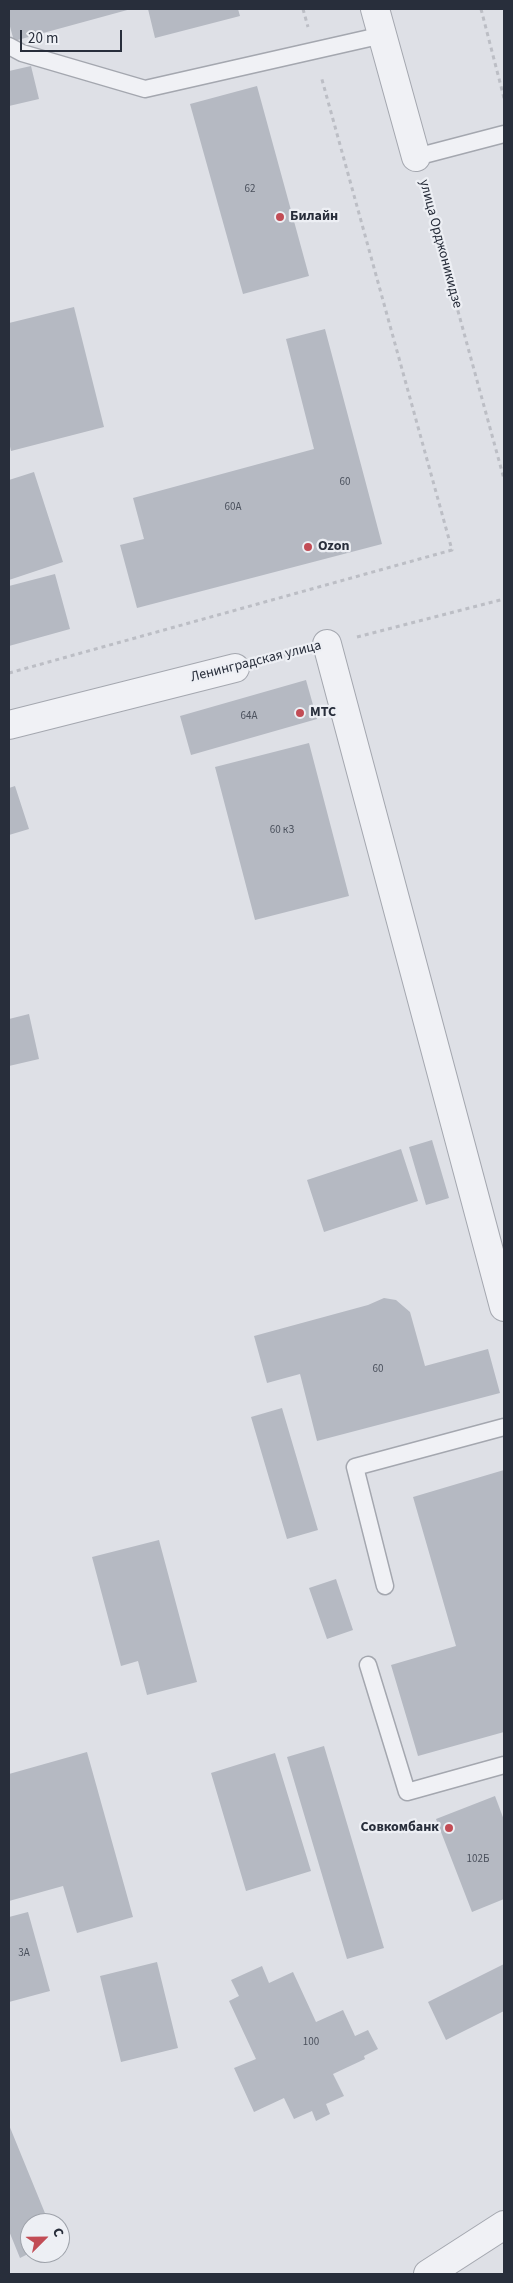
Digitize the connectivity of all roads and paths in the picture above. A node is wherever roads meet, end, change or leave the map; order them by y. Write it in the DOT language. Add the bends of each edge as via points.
graph roads {
  1 [pos="303,9"];
  2 [pos="375,9"];
  3 [pos="480,9"];
  4 [pos="382,35"];
  5 [pos="9,46"];
  6 [pos="314,50"];
  7 [pos="504,98"];
  8 [pos="504,134"];
  9 [pos="416,158"];
  10 [pos="504,479"];
  11 [pos="504,599"];
  12 [pos="327,644"];
  13 [pos="235,668"];
  14 [pos="9,673"];
  15 [pos="9,725"];
  16 [pos="504,1308"];
  17 [pos="504,1427"];
  18 [pos="385,1586"];
  19 [pos="368,1665"];
  20 [pos="504,1765"];
  21 [pos="504,2225"];
  22 [pos="428,2274"];
  1 -- 6 [label="path"];
  2 -- 4 [label="street"];
  3 -- 7 [label="path"];
  4 -- 6 [label="lane"];
  4 -- 9 [label="street"];
  5 -- 6 [label="lane" via="22,53 145,89"];
  6 -- 14 [label="path" via="452,550"];
  8 -- 9 [label="lane"];
  9 -- 10 [label="path, улица Орджоникидзе"];
  11 -- 12 [label="path, Ленинградская улица"];
  12 -- 13 [label="path, Ленинградская улица"];
  12 -- 16 [label="street"];
  13 -- 15 [label="street, Ленинградская улица"];
  17 -- 18 [label="lane" via="355,1467"];
  19 -- 20 [label="lane" via="407,1792"];
  21 -- 22 [label="street"];
}
